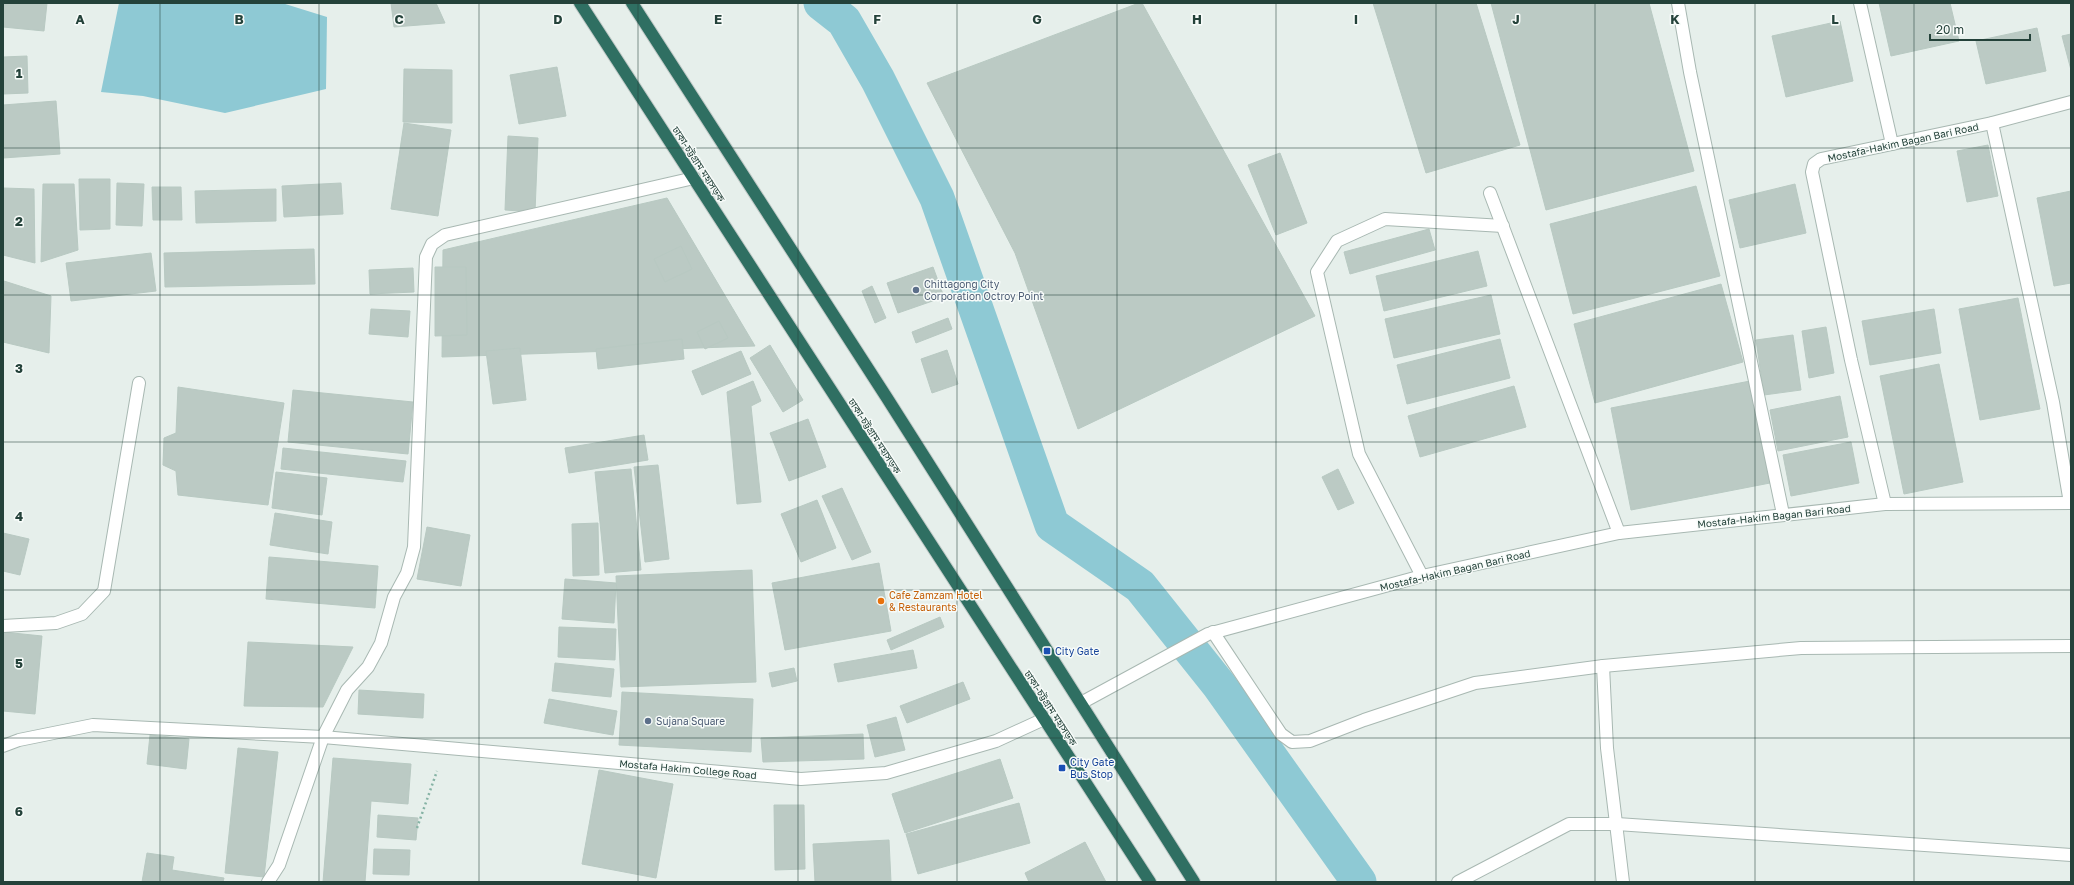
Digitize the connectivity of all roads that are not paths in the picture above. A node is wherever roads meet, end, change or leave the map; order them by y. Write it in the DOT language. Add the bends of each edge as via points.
graph roads {
  1 [pos="580,3"];
  2 [pos="632,3"];
  3 [pos="1678,3"];
  4 [pos="1860,3"];
  5 [pos="2071,102"];
  6 [pos="1992,123"];
  7 [pos="1892,144"];
  8 [pos="694,178"];
  9 [pos="1490,193"];
  10 [pos="1503,226"];
  11 [pos="139,383"];
  12 [pos="2071,503"];
  13 [pos="1885,504"];
  14 [pos="1783,514"];
  15 [pos="1619,533"];
  16 [pos="1422,576"];
  17 [pos="3,626"];
  18 [pos="1210,633"];
  19 [pos="2071,646"];
  20 [pos="1603,666"];
  21 [pos="1081,703"];
  22 [pos="1044,720"];
  23 [pos="323,737"];
  24 [pos="3,746"];
  25 [pos="1617,824"];
  26 [pos="2071,855"];
  27 [pos="268,882"];
  28 [pos="1150,882"];
  29 [pos="1194,882"];
  30 [pos="1458,882"];
  31 [pos="1623,882"];
  1 -- 8 [label="highway, ঢাকা-চট্টগ্রাম মহাসড়ক"];
  2 -- 21 [label="highway"];
  3 -- 14 [label="street"];
  4 -- 7 [label="street"];
  5 -- 6 [label="street, Mostafa-Hakim Bagan Bari Road"];
  6 -- 7 [label="street, Mostafa-Hakim Bagan Bari Road"];
  6 -- 12 [label="street" via="2054,402"];
  7 -- 13 [label="street, Mostafa-Hakim Bagan Bari Road" via="1821,159 1814,164 1812,172 1851,360"];
  8 -- 22 [label="highway, ঢাকা-চট্টগ্রাম মহাসড়ক"];
  8 -- 23 [label="street" via="445,235 432,244 426,257 414,546 407,573 394,597 381,642 368,667 347,690"];
  9 -- 10 [label="street"];
  10 -- 15 [label="street"];
  10 -- 16 [label="street" via="1385,219 1337,241 1317,272 1359,454"];
  11 -- 17 [label="street" via="104,591 82,614 56,623"];
  12 -- 13 [label="street"];
  13 -- 14 [label="street, Mostafa-Hakim Bagan Bari Road"];
  14 -- 15 [label="street, Mostafa-Hakim Bagan Bari Road"];
  15 -- 16 [label="street, Mostafa-Hakim Bagan Bari Road"];
  16 -- 18 [label="street, Mostafa-Hakim Bagan Bari Road"];
  18 -- 20 [label="street" via="1281,734 1292,742 1310,742 1364,720 1475,683"];
  18 -- 21 [label="street, Mostafa-Hakim Bagan Bari Road"];
  19 -- 20 [label="street" via="1801,648"];
  20 -- 25 [label="street" via="1607,748"];
  21 -- 29 [label="highway"];
  22 -- 23 [label="street, Mostafa Hakim College Road" via="996,741 886,773 801,779"];
  22 -- 28 [label="highway, ঢাকা-চট্টগ্রাম মহাসড়ক"];
  23 -- 24 [label="street, Mostafa Hakim College Road" via="93,725 19,740"];
  23 -- 27 [label="street" via="278,865"];
  25 -- 26 [label="street"];
  25 -- 30 [label="street" via="1569,824"];
  25 -- 31 [label="street"];
}
